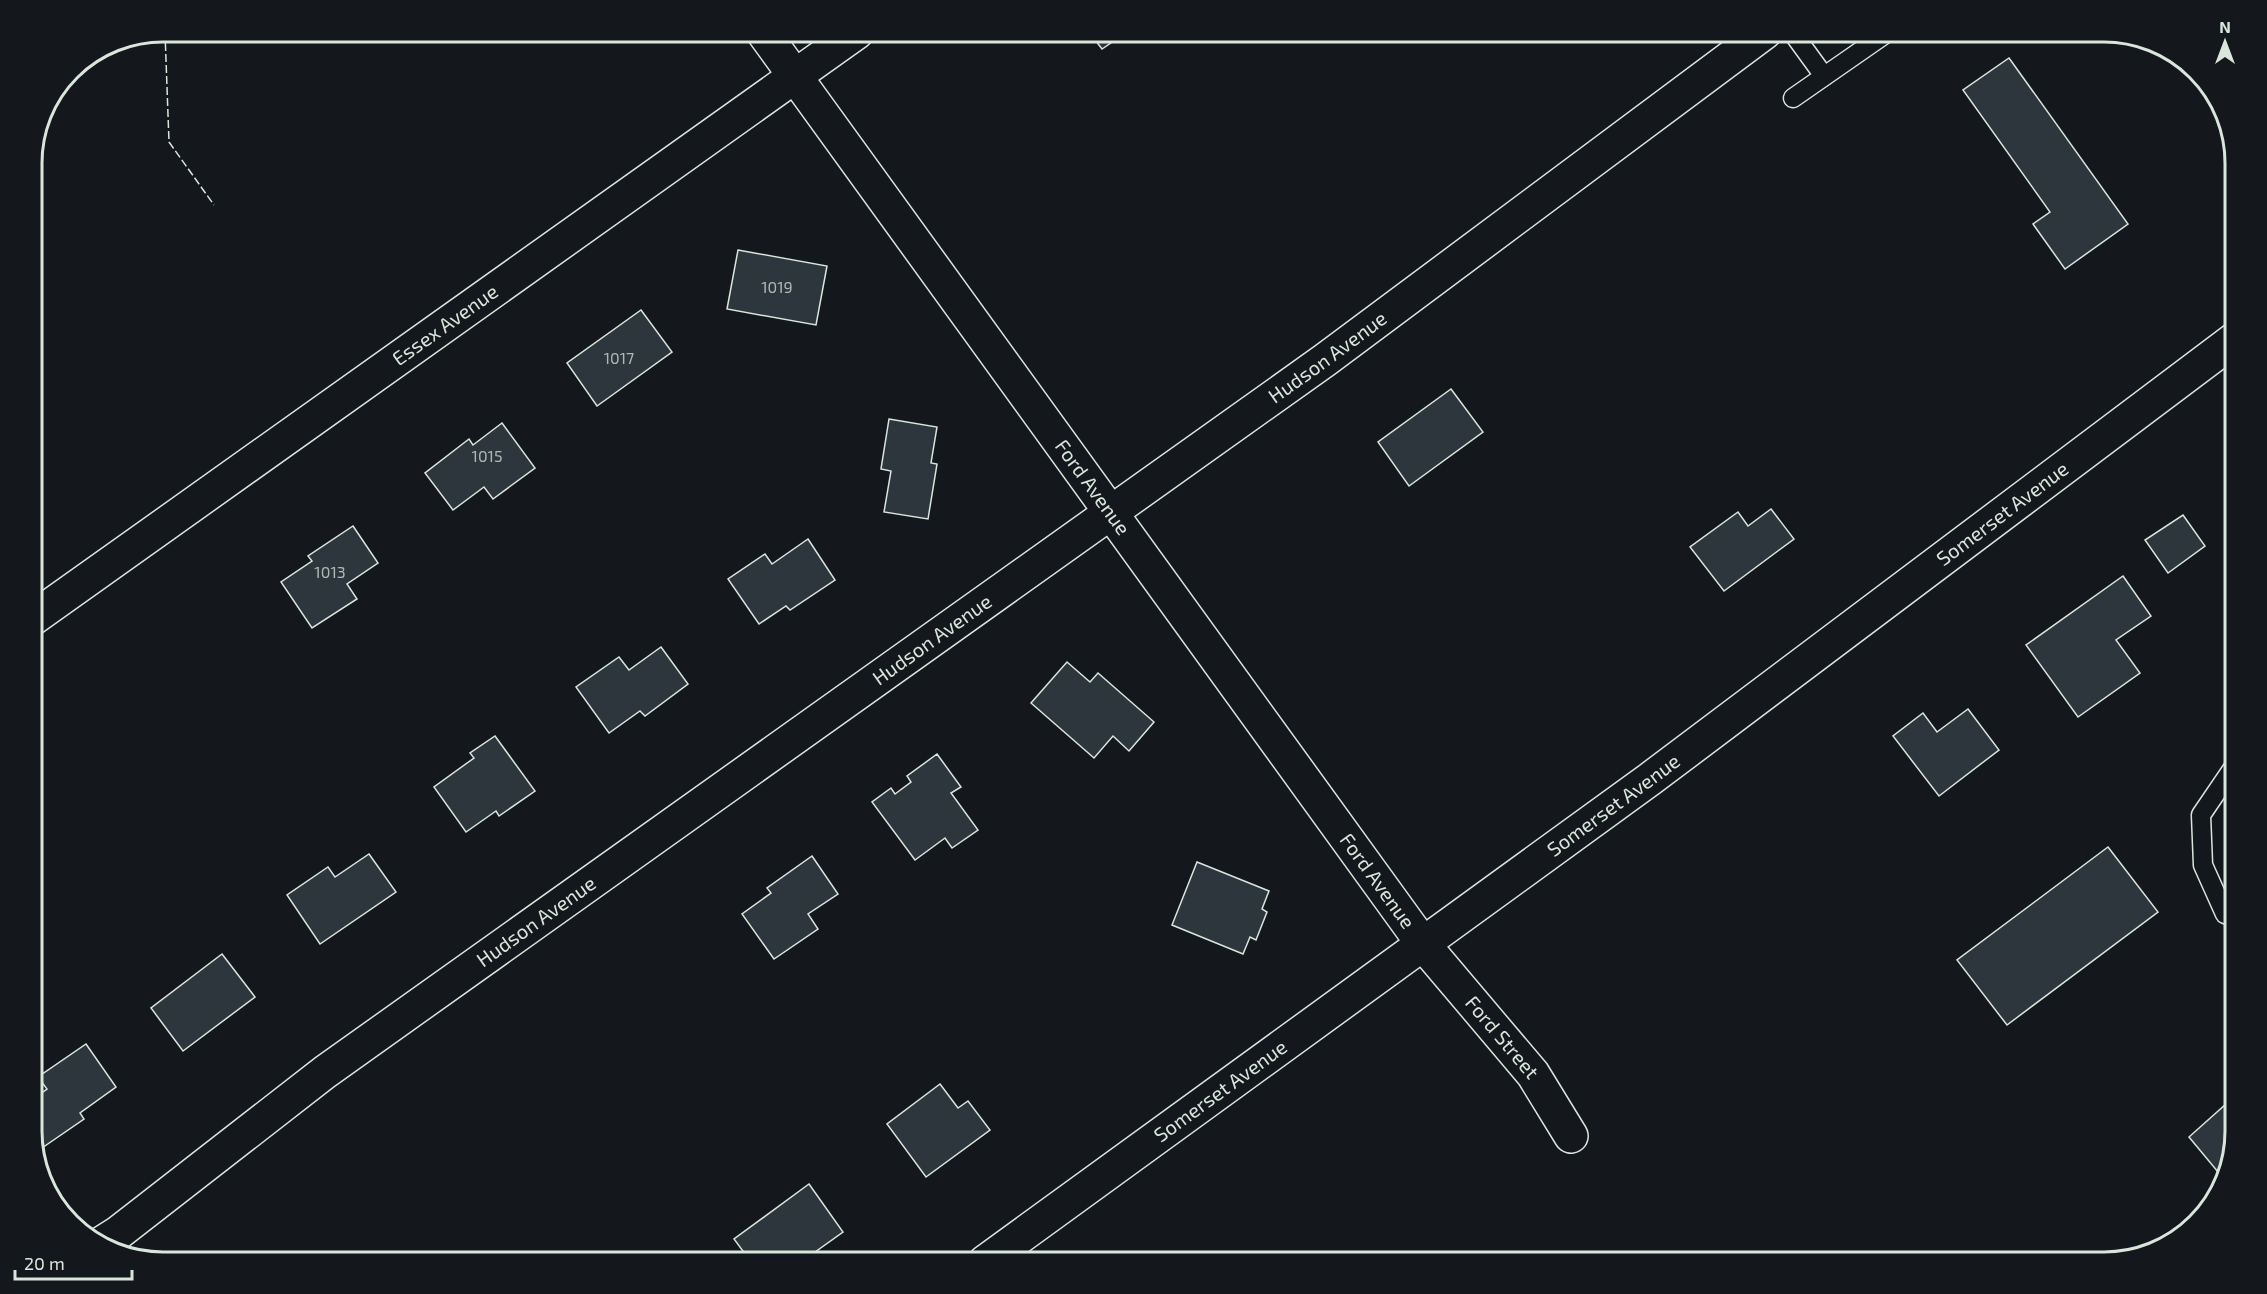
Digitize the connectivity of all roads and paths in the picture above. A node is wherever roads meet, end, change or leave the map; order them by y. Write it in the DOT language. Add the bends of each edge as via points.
graph roads {
  1 [pos="770,42"];
  2 [pos="843,42"];
  3 [pos="1752,42"];
  4 [pos="1799,42"];
  5 [pos="1873,42"];
  6 [pos="795,76"];
  7 [pos="1824,76"];
  8 [pos="1792,98"];
  9 [pos="2225,347"];
  10 [pos="1111,513"];
  11 [pos="42,612"];
  12 [pos="2225,780"];
  13 [pos="2225,914"];
  14 [pos="1423,944"];
  15 [pos="1571,1136"];
  16 [pos="108,1239"];
  17 [pos="1000,1252"];
  1 -- 6 [label="street, Ford Avenue"];
  2 -- 6 [label="street, Essex Avenue"];
  3 -- 10 [label="street, Hudson Avenue" via="1335,353"];
  4 -- 7 [label="lane"];
  5 -- 7 [label="lane"];
  6 -- 10 [label="street, Ford Avenue"];
  6 -- 11 [label="street, Essex Avenue"];
  7 -- 8 [label="lane"];
  9 -- 14 [label="street, Somerset Avenue" via="1650,779"];
  10 -- 14 [label="street, Ford Avenue"];
  10 -- 16 [label="street, Hudson Avenue" via="326,1072"];
  12 -- 13 [label="lane" via="2201,815 2203,865"];
  14 -- 15 [label="street, Ford Street" via="1533,1074"];
  14 -- 17 [label="street, Somerset Avenue"];
}
